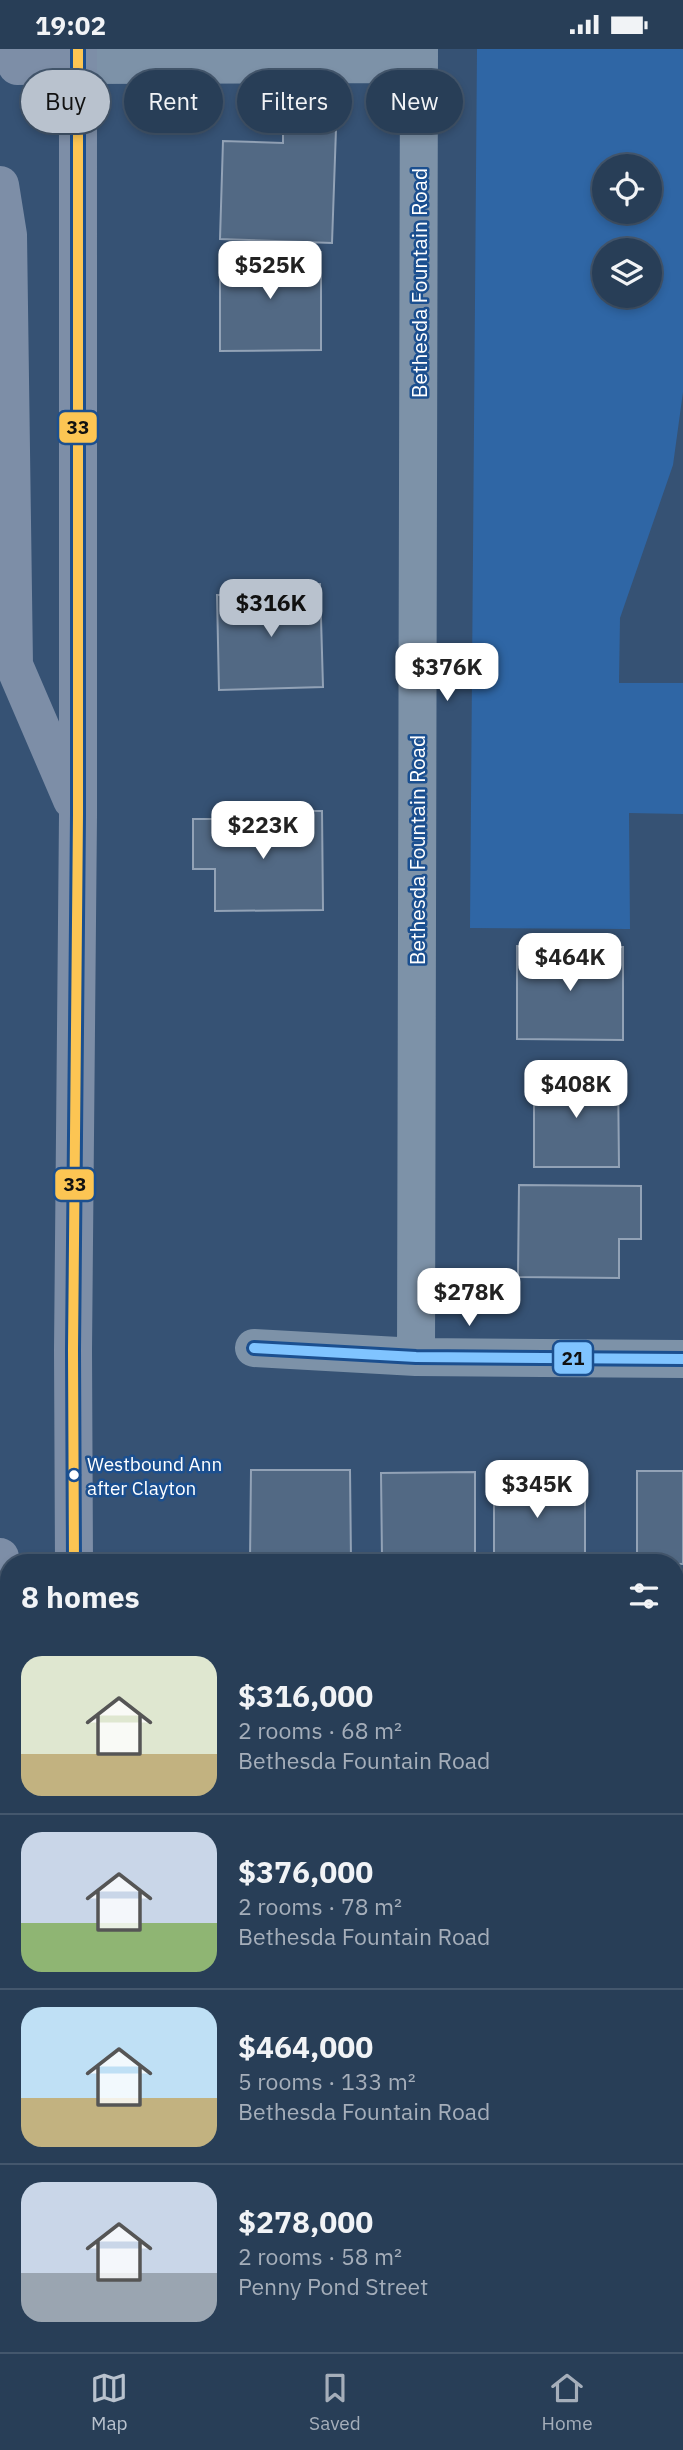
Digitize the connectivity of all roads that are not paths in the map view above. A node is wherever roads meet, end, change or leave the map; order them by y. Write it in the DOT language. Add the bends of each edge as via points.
graph roads {
  1 [pos="12,49"];
  2 [pos="419,56"];
  3 [pos="78,57"];
  4 [pos="278,57"];
  5 [pos="0,185"];
  6 [pos="78,815"];
  7 [pos="254,1348"];
  8 [pos="416,1357"];
  9 [pos="683,1359"];
  10 [pos="74,1554"];
  11 [pos="0,1557"];
  12 [pos="0,1584"];
  1 -- 3 [label="main road" via="17,66"];
  2 -- 4 [label="street"];
  2 -- 8 [label="street, Bethesda Fountain Road"];
  3 -- 4 [label="street"];
  3 -- 6 [label="main road"];
  5 -- 6 [label="main road" via="8,235 14,665"];
  6 -- 10 [label="main road"];
  7 -- 8 [label="street"];
  8 -- 9 [label="street"];
  11 -- 12 [label="main road"];
}
